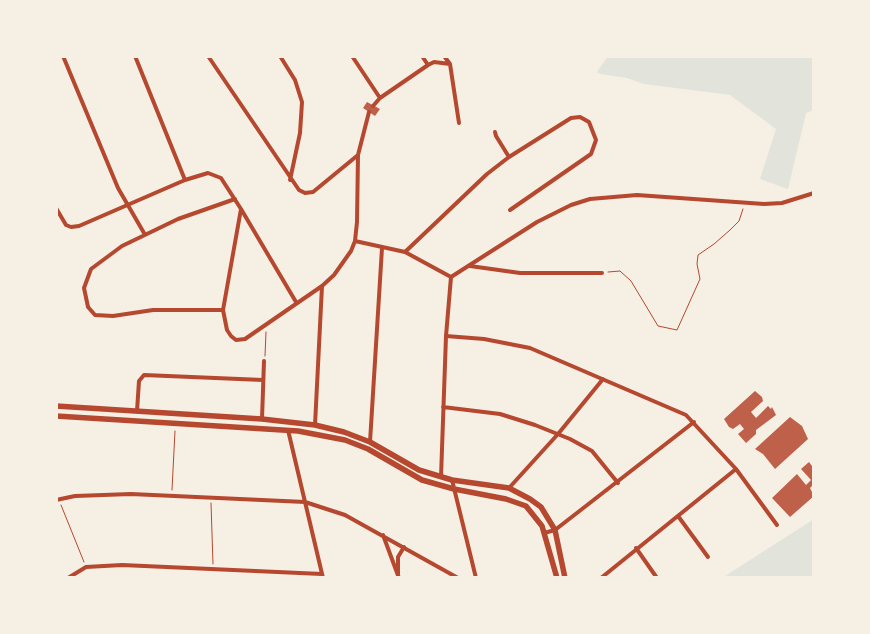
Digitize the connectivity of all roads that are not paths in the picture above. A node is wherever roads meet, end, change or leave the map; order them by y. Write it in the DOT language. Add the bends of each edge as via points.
graph roads {
  1 [pos="63,56"];
  2 [pos="135,56"];
  3 [pos="208,56"];
  4 [pos="280,56"];
  5 [pos="352,56"];
  6 [pos="422,56"];
  7 [pos="444,56"];
  8 [pos="450,64"];
  9 [pos="428,65"];
  10 [pos="380,98"];
  11 [pos="372,106"];
  12 [pos="369,112"];
  13 [pos="459,124"];
  14 [pos="495,132"];
  15 [pos="358,154"];
  16 [pos="509,157"];
  17 [pos="185,180"];
  18 [pos="290,180"];
  19 [pos="814,193"];
  20 [pos="235,199"];
  21 [pos="126,205"];
  22 [pos="56,208"];
  23 [pos="241,209"];
  24 [pos="510,210"];
  25 [pos="144,234"];
  26 [pos="355,241"];
  27 [pos="382,248"];
  28 [pos="405,252"];
  29 [pos="470,266"];
  30 [pos="602,272"];
  31 [pos="452,277"];
  32 [pos="322,286"];
  33 [pos="296,302"];
  34 [pos="223,310"];
  35 [pos="446,336"];
  36 [pos="264,361"];
  37 [pos="602,379"];
  38 [pos="263,380"];
  39 [pos="56,406"];
  40 [pos="443,408"];
  41 [pos="137,411"];
  42 [pos="56,416"];
  43 [pos="262,419"];
  44 [pos="694,422"];
  45 [pos="315,425"];
  46 [pos="288,430"];
  47 [pos="558,434"];
  48 [pos="370,442"];
  49 [pos="368,449"];
  50 [pos="736,470"];
  51 [pos="441,477"];
  52 [pos="452,480"];
  53 [pos="618,483"];
  54 [pos="509,488"];
  55 [pos="454,489"];
  56 [pos="57,499"];
  57 [pos="305,502"];
  58 [pos="678,516"];
  59 [pos="778,525"];
  60 [pos="555,530"];
  61 [pos="544,533"];
  62 [pos="383,535"];
  63 [pos="404,547"];
  64 [pos="636,548"];
  65 [pos="708,557"];
  66 [pos="322,576"];
  67 [pos="399,577"];
  68 [pos="475,577"];
  69 [pos="68,578"];
  70 [pos="458,578"];
  71 [pos="557,578"];
  72 [pos="566,578"];
  73 [pos="601,578"];
  74 [pos="657,578"];
  1 -- 21 [label="street"];
  2 -- 17 [label="street"];
  3 -- 18 [label="street"];
  4 -- 18 [label="street" via="295,80 302,102 300,133"];
  5 -- 10 [label="street"];
  6 -- 9 [label="street"];
  7 -- 8 [label="street"];
  8 -- 9 [label="street" via="434,62"];
  8 -- 13 [label="street"];
  9 -- 10 [label="street"];
  10 -- 11 [label="street"];
  12 -- 15 [label="street"];
  14 -- 16 [label="street"];
  15 -- 18 [label="street" via="313,192 298,190"];
  15 -- 26 [label="street"];
  16 -- 24 [label="street" via="576,116 589,122 595,132 595,147 591,154"];
  16 -- 28 [label="street"];
  17 -- 20 [label="street" via="215,174"];
  17 -- 21 [label="street"];
  19 -- 29 [label="street" via="782,203 745,204 636,194 590,199 537,222"];
  20 -- 23 [label="street"];
  20 -- 25 [label="street"];
  21 -- 22 [label="street" via="71,227 66,225"];
  21 -- 25 [label="street"];
  23 -- 33 [label="street"];
  23 -- 34 [label="street"];
  25 -- 34 [label="street" via="91,269 84,288 88,307 95,315 113,316 153,310"];
  26 -- 27 [label="street"];
  26 -- 32 [label="street" via="347,258"];
  27 -- 28 [label="street"];
  27 -- 48 [label="street"];
  28 -- 31 [label="street"];
  29 -- 30 [label="street" via="520,274"];
  29 -- 31 [label="street"];
  31 -- 35 [label="street"];
  32 -- 33 [label="street"];
  32 -- 45 [label="street"];
  33 -- 34 [label="street" via="245,339 236,340 227,330"];
  35 -- 37 [label="street" via="530,348"];
  35 -- 40 [label="street"];
  36 -- 38 [label="street"];
  37 -- 44 [label="street" via="679,411"];
  37 -- 47 [label="street"];
  38 -- 41 [label="street" via="144,375 139,382"];
  38 -- 43 [label="street"];
  39 -- 41 [label="main road"];
  40 -- 47 [label="street" via="500,414"];
  40 -- 51 [label="street"];
  41 -- 43 [label="main road"];
  42 -- 46 [label="main road"];
  43 -- 45 [label="main road"];
  44 -- 50 [label="street"];
  44 -- 53 [label="street"];
  45 -- 48 [label="main road"];
  46 -- 49 [label="main road" via="330,436"];
  46 -- 57 [label="street"];
  47 -- 53 [label="street" via="592,451"];
  47 -- 54 [label="street"];
  48 -- 49 [label="street"];
  48 -- 51 [label="main road" via="407,465"];
  49 -- 55 [label="main road" via="410,475"];
  50 -- 58 [label="street"];
  50 -- 59 [label="street"];
  51 -- 52 [label="main road"];
  52 -- 54 [label="main road"];
  52 -- 55 [label="street"];
  53 -- 60 [label="street"];
  54 -- 60 [label="main road" via="541,507"];
  55 -- 61 [label="main road" via="526,506 537,517"];
  55 -- 68 [label="street"];
  56 -- 57 [label="street" via="98,494"];
  57 -- 62 [label="street" via="331,508"];
  57 -- 66 [label="street"];
  58 -- 64 [label="street"];
  58 -- 65 [label="street"];
  60 -- 61 [label="street"];
  60 -- 72 [label="main road"];
  61 -- 71 [label="main road"];
  62 -- 63 [label="street"];
  62 -- 67 [label="street"];
  63 -- 67 [label="street" via="398,557"];
  63 -- 70 [label="street"];
  64 -- 73 [label="street"];
  64 -- 74 [label="street"];
  66 -- 69 [label="street" via="122,564 86,567"];
}
